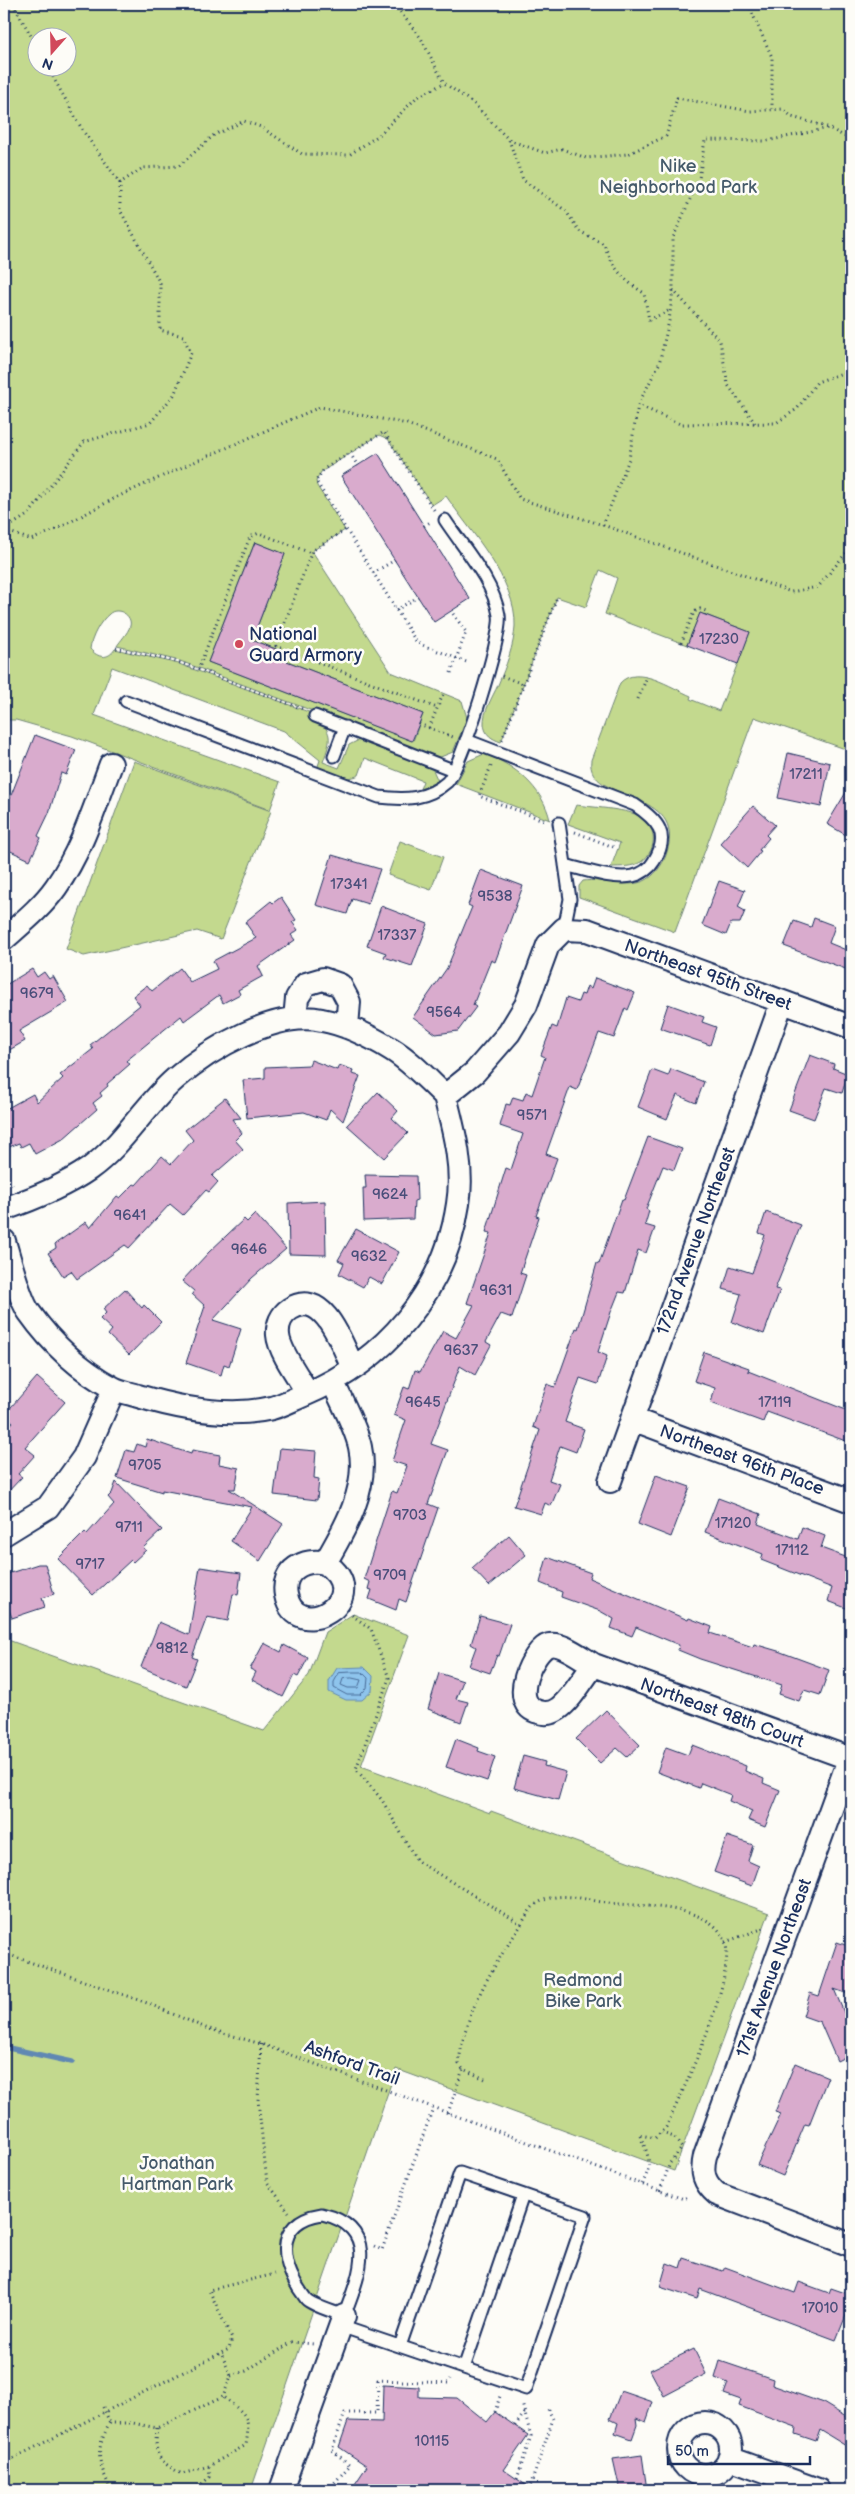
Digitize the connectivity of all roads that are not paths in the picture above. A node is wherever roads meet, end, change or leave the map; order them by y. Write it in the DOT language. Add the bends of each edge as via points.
graph roads {
  1 [pos="445,520"];
  2 [pos="126,701"];
  3 [pos="310,713"];
  4 [pos="345,727"];
  5 [pos="465,741"];
  6 [pos="334,756"];
  7 [pos="111,764"];
  8 [pos="453,770"];
  9 [pos="559,823"];
  10 [pos="565,865"];
  11 [pos="564,929"];
  12 [pos="4,939"];
  13 [pos="782,1002"];
  14 [pos="295,1019"];
  15 [pos="851,1027"];
  16 [pos="347,1028"];
  17 [pos="445,1096"];
  18 [pos="4,1209"];
  19 [pos="4,1241"];
  20 [pos="354,1368"];
  21 [pos="333,1382"];
  22 [pos="114,1389"];
  23 [pos="308,1393"];
  24 [pos="632,1419"];
  25 [pos="610,1480"];
  26 [pos="851,1501"];
  27 [pos="4,1534"];
  28 [pos="325,1564"];
  29 [pos="594,1665"];
  30 [pos="851,1757"];
  31 [pos="523,2195"];
  32 [pos="851,2245"];
  33 [pos="342,2321"];
  34 [pos="400,2346"];
  35 [pos="464,2368"];
  36 [pos="729,2458"];
  37 [pos="281,2490"];
  38 [pos="818,2490"];
  1 -- 5 [label="lane" via="488,585 500,618 499,636"];
  2 -- 8 [label="lane" via="379,797 403,800 424,797 448,781"];
  3 -- 4 [label="lane"];
  4 -- 6 [label="lane"];
  4 -- 8 [label="lane"];
  5 -- 8 [label="lane"];
  5 -- 10 [label="lane" via="635,805 649,815 660,830 663,840 656,857 645,871 632,876 610,875"];
  7 -- 12 [label="street" via="85,833 65,872 55,888"];
  9 -- 10 [label="lane"];
  10 -- 11 [label="lane" via="570,899"];
  11 -- 13 [label="street, Northeast 95th Street" via="587,930"];
  11 -- 17 [label="street" via="548,945 526,1005 509,1033 475,1072"];
  13 -- 15 [label="street, Northeast 95th Street"];
  13 -- 24 [label="street, 172nd Avenue Northeast"];
  14 -- 16 [label="street" via="320,1019"];
  14 -- 16 [label="street" via="297,998 306,984 323,979 340,985 349,1002"];
  14 -- 18 [label="street" via="258,1028 215,1049 174,1079 90,1168 56,1188"];
  16 -- 17 [label="street" via="391,1049"];
  17 -- 20 [label="street" via="460,1174 459,1202 446,1256 409,1318 394,1336"];
  19 -- 22 [label="street" via="28,1310 63,1353"];
  20 -- 21 [label="street"];
  20 -- 23 [label="street" via="325,1314 312,1306 298,1305 280,1320 278,1334 279,1342"];
  21 -- 23 [label="street"];
  21 -- 28 [label="street" via="360,1446 361,1473 355,1503"];
  22 -- 23 [label="street" via="170,1405 224,1412 272,1408"];
  22 -- 27 [label="street" via="84,1458 48,1507"];
  24 -- 25 [label="street, 172nd Avenue Northeast"];
  24 -- 26 [label="street, Northeast 96th Place"];
  28 -- 28 [label="street" via="308,1562 299,1565 288,1578 286,1595 294,1610 310,1618 328,1614 337,1604 341,1592 338,1575"];
  29 -- 30 [label="street, Northeast 98th Court"];
  30 -- 32 [label="street, 171st Avenue Northeast" via="705,2156 697,2190 717,2194"];
  31 -- 34 [label="lane" via="460,2173"];
  31 -- 35 [label="lane"];
  31 -- 35 [label="lane" via="585,2216 526,2389"];
  33 -- 33 [label="lane" via="361,2269 359,2241 346,2224 335,2217 309,2216 297,2222 288,2235 284,2250 307,2300"];
  33 -- 34 [label="lane"];
  33 -- 37 [label="street"];
  34 -- 35 [label="lane"];
  36 -- 38 [label="street"];
}
